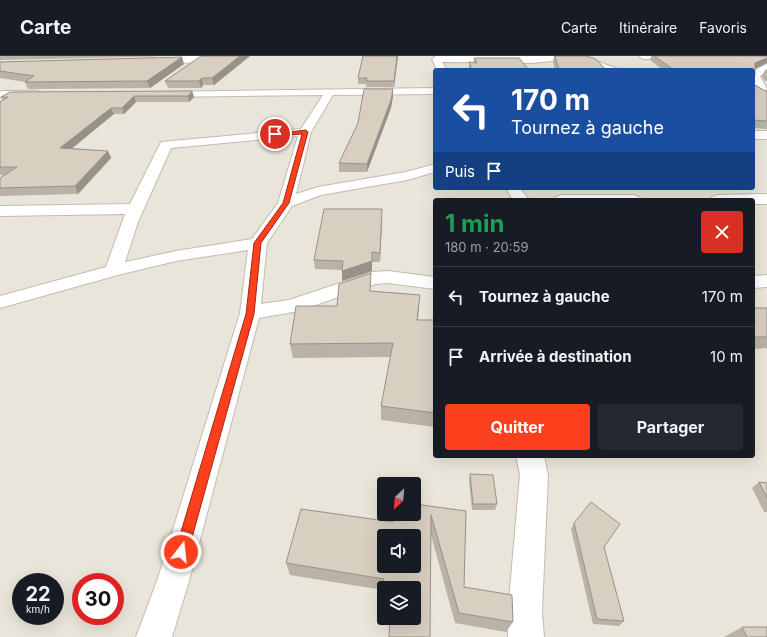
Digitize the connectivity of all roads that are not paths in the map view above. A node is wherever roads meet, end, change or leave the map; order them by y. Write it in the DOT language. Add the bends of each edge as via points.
graph roads {
  1 [pos="222,56"];
  2 [pos="524,56"];
  3 [pos="643,56"];
  4 [pos="725,56"];
  5 [pos="560,57"];
  6 [pos="581,57"];
  7 [pos="435,58"];
  8 [pos="199,59"];
  9 [pos="514,59"];
  10 [pos="148,60"];
  11 [pos="767,67"];
  12 [pos="187,68"];
  13 [pos="441,68"];
  14 [pos="611,68"];
  15 [pos="162,85"];
  16 [pos="761,89"];
  17 [pos="433,91"];
  18 [pos="330,92"];
  19 [pos="0,94"];
  20 [pos="48,94"];
  21 [pos="306,132"];
  22 [pos="755,135"];
  23 [pos="767,135"];
  24 [pos="433,169"];
  25 [pos="755,199"];
  26 [pos="767,199"];
  27 [pos="286,203"];
  28 [pos="135,209"];
  29 [pos="0,211"];
  30 [pos="258,243"];
  31 [pos="114,270"];
  32 [pos="767,281"];
  33 [pos="755,282"];
  34 [pos="433,283"];
  35 [pos="1,302"];
  36 [pos="250,314"];
  37 [pos="530,458"];
  38 [pos="154,637"];
  39 [pos="526,637"];
  1 -- 8 [label="street"];
  2 -- 9 [label="street"];
  3 -- 4 [label="street"];
  5 -- 6 [label="street"];
  5 -- 9 [label="street"];
  6 -- 14 [label="street"];
  7 -- 9 [label="street"];
  7 -- 13 [label="street"];
  8 -- 10 [label="street"];
  8 -- 12 [label="street"];
  11 -- 16 [label="street" via="755,76"];
  15 -- 18 [label="street" via="151,94"];
  17 -- 18 [label="street"];
  18 -- 21 [label="street"];
  19 -- 20 [label="street"];
  21 -- 27 [label="street"];
  21 -- 28 [label="street" via="166,145"];
  22 -- 23 [label="street"];
  24 -- 27 [label="street" via="407,176 318,191"];
  25 -- 26 [label="street"];
  27 -- 30 [label="street"];
  28 -- 29 [label="street"];
  28 -- 31 [label="street" via="120,245"];
  30 -- 31 [label="street" via="176,256"];
  30 -- 36 [label="street"];
  31 -- 35 [label="street"];
  32 -- 33 [label="street"];
  34 -- 36 [label="street" via="388,277 373,278 292,306"];
  36 -- 38 [label="street" via="173,581"];
  37 -- 39 [label="street" via="534,475 525,612"];
}
